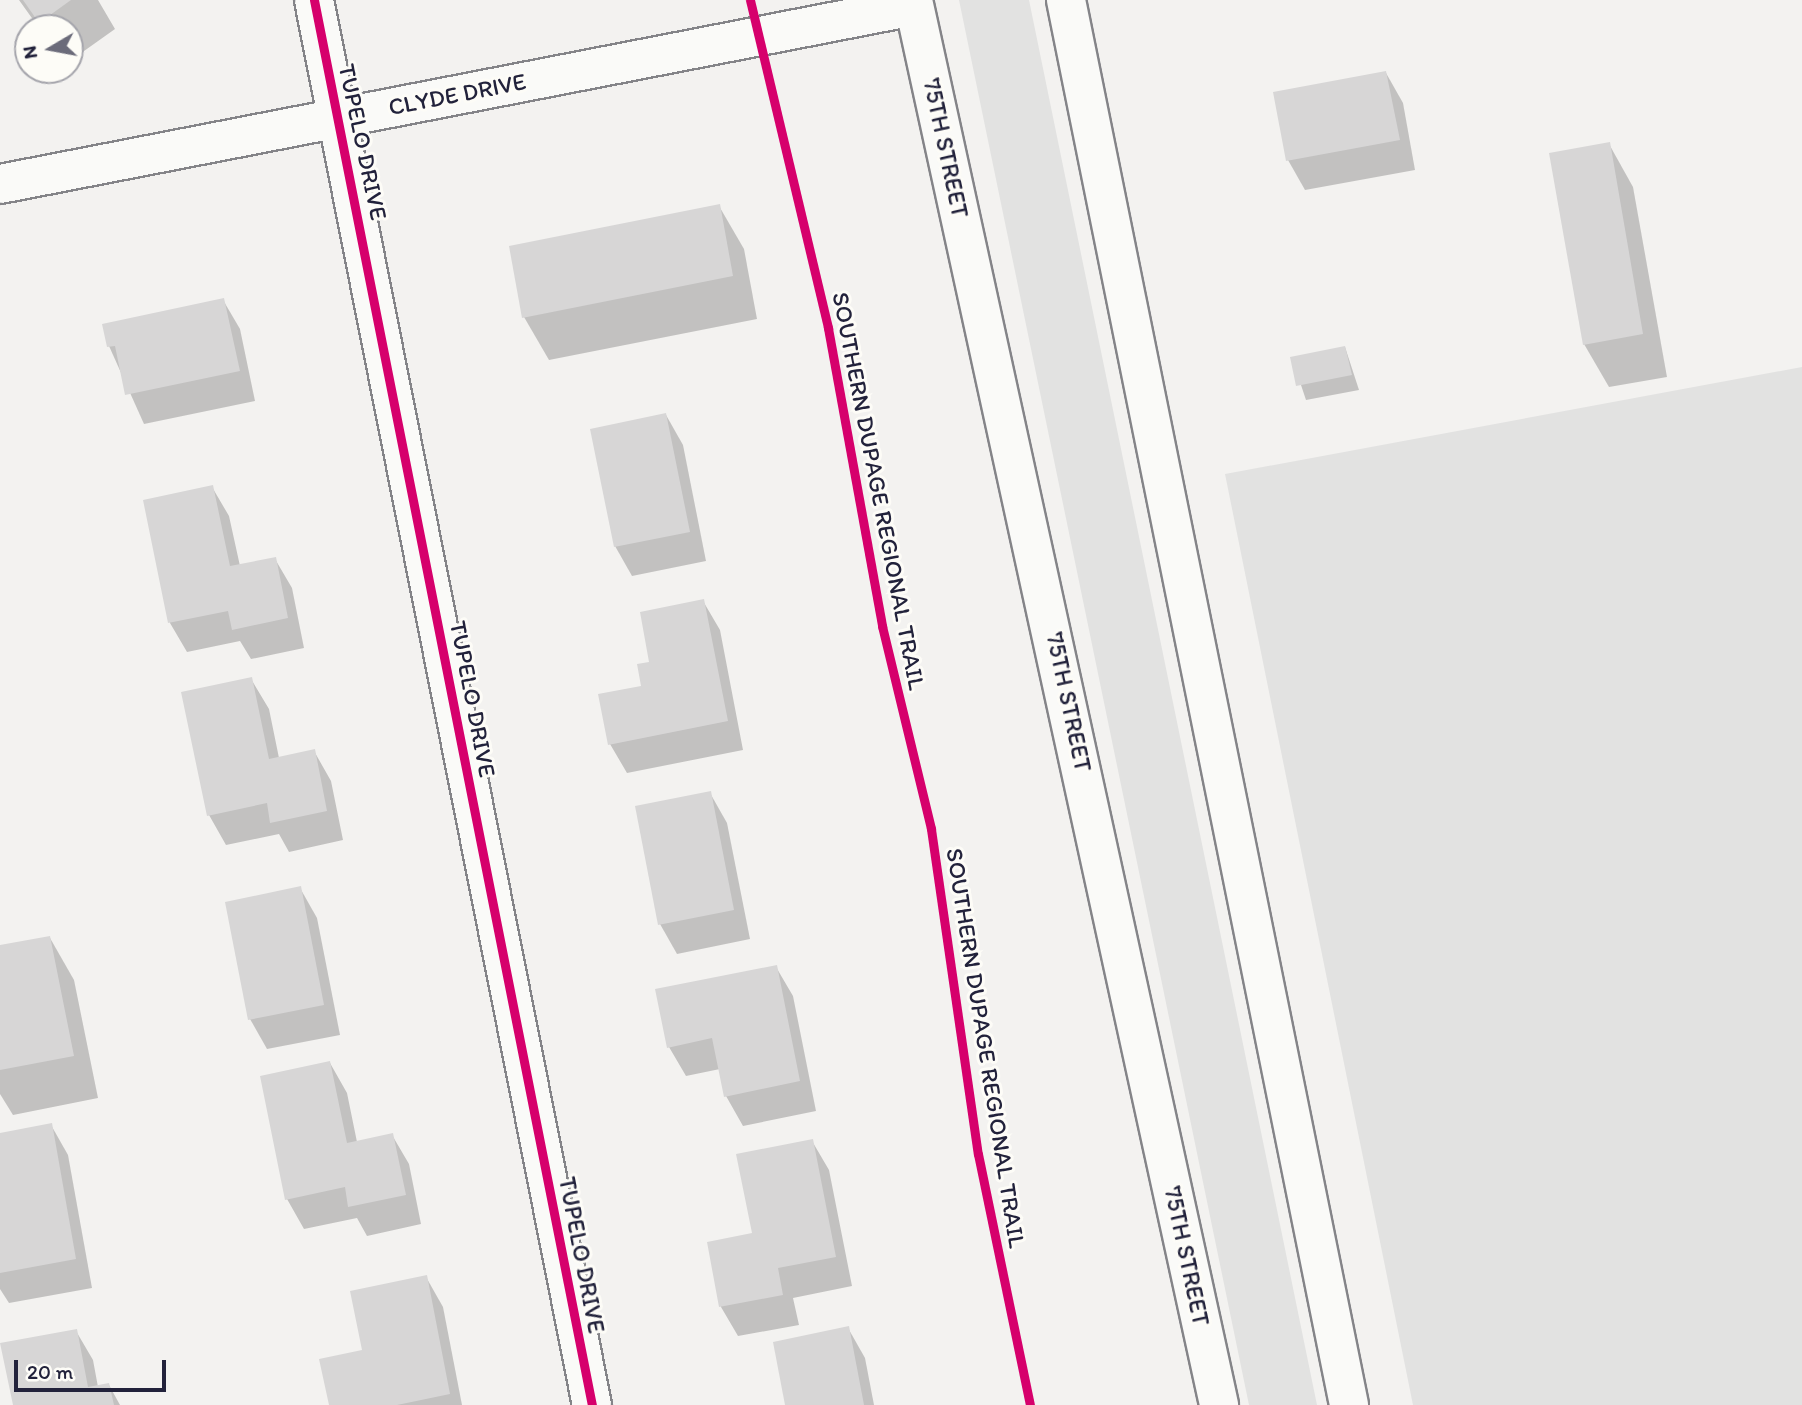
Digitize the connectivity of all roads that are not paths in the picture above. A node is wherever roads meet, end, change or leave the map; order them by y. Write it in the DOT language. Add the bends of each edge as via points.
graph roads {
  1 [pos="314,0"];
  2 [pos="1066,0"];
  3 [pos="914,3"];
  4 [pos="339,118"];
  5 [pos="0,184"];
  6 [pos="592,1405"];
  7 [pos="1219,1405"];
  8 [pos="1349,1405"];
  1 -- 4 [label="main road, TUPELO DRIVE"];
  2 -- 8 [label="main road"];
  3 -- 4 [label="main road, CLYDE DRIVE"];
  3 -- 7 [label="main road, 75TH STREET"];
  4 -- 5 [label="main road, CLYDE DRIVE"];
  4 -- 6 [label="main road, TUPELO DRIVE"];
}
